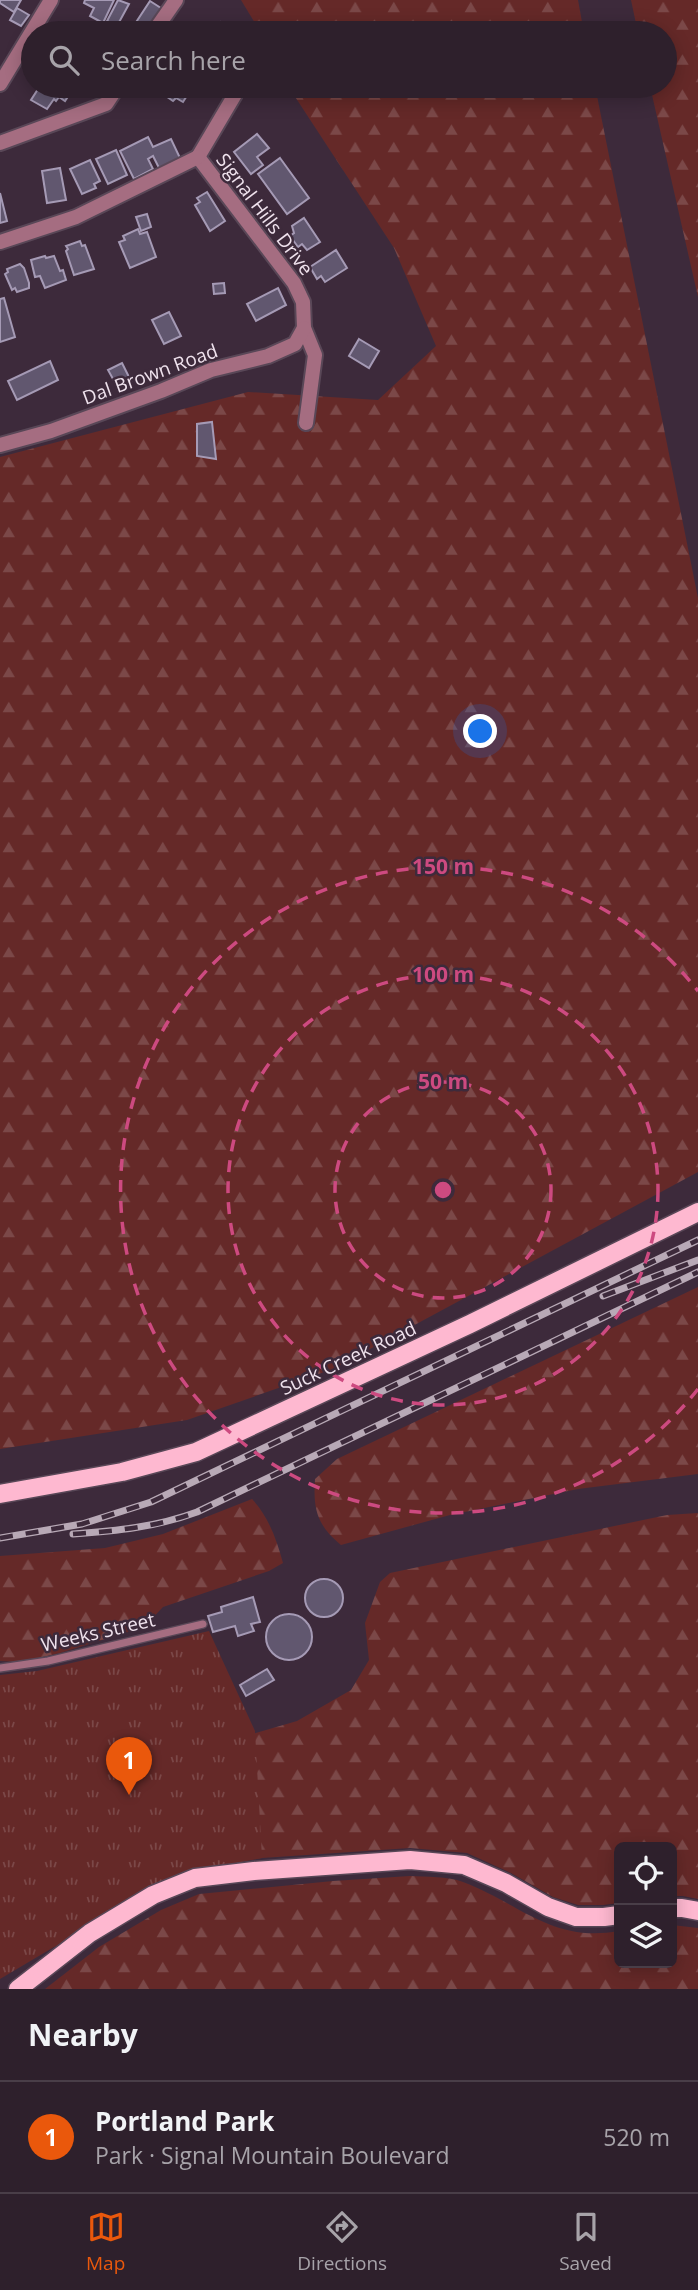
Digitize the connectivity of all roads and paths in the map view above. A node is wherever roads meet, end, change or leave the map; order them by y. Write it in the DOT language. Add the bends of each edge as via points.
graph roads {
  1 [pos="51,0"];
  2 [pos="176,0"];
  3 [pos="38,21"];
  4 [pos="161,21"];
  5 [pos="21,49"];
  6 [pos="0,84"];
  7 [pos="110,98"];
  8 [pos="233,98"];
  9 [pos="0,143"];
  10 [pos="198,157"];
  11 [pos="0,242"];
  12 [pos="304,328"];
  13 [pos="306,423"];
  14 [pos="0,446"];
  15 [pos="698,1212"];
  16 [pos="0,1494"];
  17 [pos="203,1623"];
  18 [pos="0,1668"];
  19 [pos="677,1908"];
  20 [pos="698,1911"];
  21 [pos="614,1915"];
  22 [pos="18,1989"];
  1 -- 3 [label="street"];
  2 -- 4 [label="street"];
  5 -- 6 [label="street"];
  7 -- 9 [label="street" via="106,104"];
  8 -- 10 [label="street"];
  10 -- 11 [label="street, Signal Hills Drive" via="76,217"];
  10 -- 12 [label="street, Signal Hills Drive" via="294,283 303,302"];
  12 -- 13 [label="street, Signal Hills Drive" via="315,355"];
  12 -- 14 [label="street, Dal Brown Road" via="295,344 268,356 211,370 64,427"];
  15 -- 16 [label="main road, Suck Creek Road" via="196,1452 122,1472"];
  17 -- 18 [label="lane, Weeks Street" via="48,1661"];
  19 -- 20 [label="main road"];
  21 -- 22 [label="main road" via="576,1917 548,1908 464,1864 410,1860 195,1878 153,1895 90,1933"];
}
